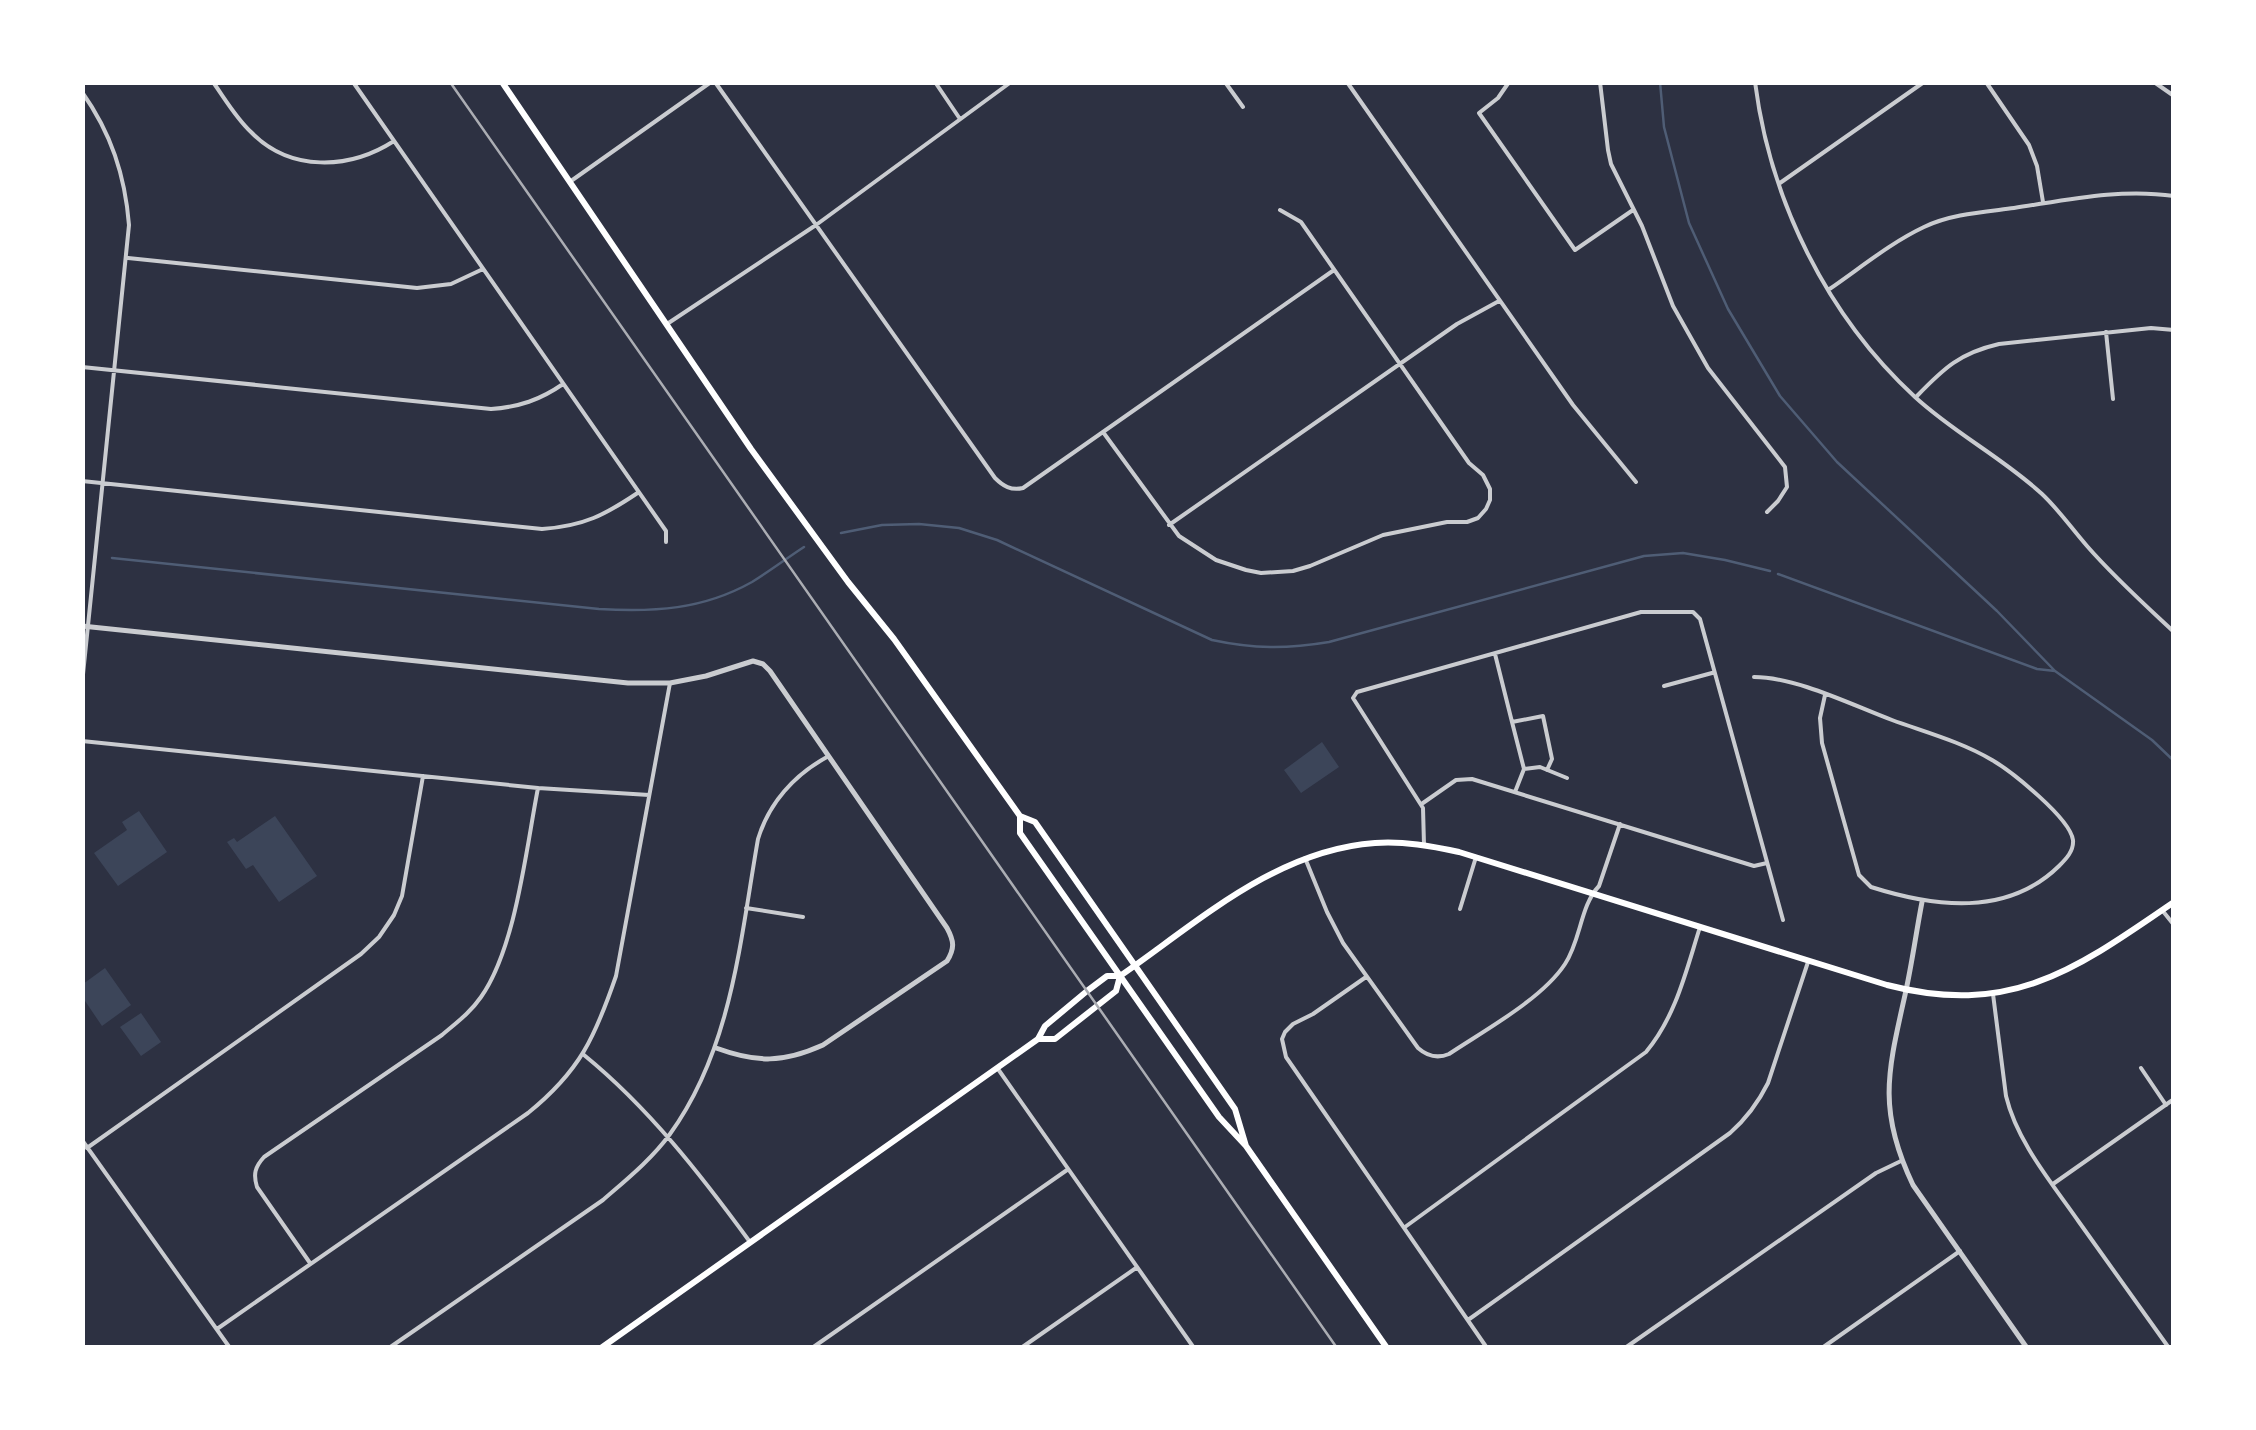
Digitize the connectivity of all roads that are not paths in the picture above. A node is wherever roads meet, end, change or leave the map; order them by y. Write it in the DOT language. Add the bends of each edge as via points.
graph roads {
  1 [pos="213,82"];
  2 [pos="352,82"];
  3 [pos="502,82"];
  4 [pos="713,82"];
  5 [pos="935,82"];
  6 [pos="1011,82"];
  7 [pos="1225,82"];
  8 [pos="1347,82"];
  9 [pos="1509,82"];
  10 [pos="1600,82"];
  11 [pos="1755,82"];
  12 [pos="1924,82"];
  13 [pos="1986,82"];
  14 [pos="2154,82"];
  15 [pos="82,92"];
  16 [pos="2174,96"];
  17 [pos="1242,107"];
  18 [pos="960,119"];
  19 [pos="394,141"];
  20 [pos="571,181"];
  21 [pos="1778,184"];
  22 [pos="2174,196"];
  23 [pos="2043,203"];
  24 [pos="1280,210"];
  25 [pos="1633,210"];
  26 [pos="816,225"];
  27 [pos="128,258"];
  28 [pos="483,269"];
  29 [pos="1334,270"];
  30 [pos="1828,290"];
  31 [pos="1499,301"];
  32 [pos="666,325"];
  33 [pos="2174,330"];
  34 [pos="2106,332"];
  35 [pos="1400,364"];
  36 [pos="82,367"];
  37 [pos="116,370"];
  38 [pos="564,384"];
  39 [pos="1915,398"];
  40 [pos="2114,400"];
  41 [pos="1103,432"];
  42 [pos="82,481"];
  43 [pos="1636,482"];
  44 [pos="104,484"];
  45 [pos="639,492"];
  46 [pos="1767,512"];
  47 [pos="1169,525"];
  48 [pos="666,542"];
  49 [pos="86,627"];
  50 [pos="2174,632"];
  51 [pos="1495,653"];
  52 [pos="1714,672"];
  53 [pos="1754,677"];
  54 [pos="670,683"];
  55 [pos="82,684"];
  56 [pos="1664,686"];
  57 [pos="1826,696"];
  58 [pos="1512,722"];
  59 [pos="82,742"];
  60 [pos="827,757"];
  61 [pos="1524,770"];
  62 [pos="1546,770"];
  63 [pos="423,776"];
  64 [pos="1568,778"];
  65 [pos="538,788"];
  66 [pos="1515,792"];
  67 [pos="649,796"];
  68 [pos="1421,804"];
  69 [pos="1020,816"];
  70 [pos="1620,824"];
  71 [pos="1424,845"];
  72 [pos="1476,857"];
  73 [pos="1305,858"];
  74 [pos="1767,863"];
  75 [pos="1592,893"];
  76 [pos="1922,902"];
  77 [pos="2174,902"];
  78 [pos="746,908"];
  79 [pos="1460,909"];
  80 [pos="2162,910"];
  81 [pos="803,917"];
  82 [pos="1783,920"];
  83 [pos="2174,924"];
  84 [pos="1700,927"];
  85 [pos="1808,962"];
  86 [pos="1135,966"];
  87 [pos="1120,976"];
  88 [pos="1366,977"];
  89 [pos="1906,990"];
  90 [pos="1993,994"];
  91 [pos="1038,1040"];
  92 [pos="716,1048"];
  93 [pos="584,1055"];
  94 [pos="997,1068"];
  95 [pos="2141,1068"];
  96 [pos="2174,1099"];
  97 [pos="2166,1104"];
  98 [pos="668,1137"];
  99 [pos="82,1140"];
  100 [pos="1246,1146"];
  101 [pos="88,1148"];
  102 [pos="1902,1161"];
  103 [pos="1068,1170"];
  104 [pos="2052,1184"];
  105 [pos="1404,1228"];
  106 [pos="750,1242"];
  107 [pos="1960,1251"];
  108 [pos="310,1264"];
  109 [pos="1136,1268"];
  110 [pos="1468,1320"];
  111 [pos="217,1329"];
  112 [pos="2024,1346"];
  113 [pos="230,1348"];
  114 [pos="389,1348"];
  115 [pos="600,1348"];
  116 [pos="812,1348"];
  117 [pos="1020,1348"];
  118 [pos="1194,1348"];
  119 [pos="1387,1348"];
  120 [pos="1488,1348"];
  121 [pos="1625,1348"];
  122 [pos="1822,1348"];
  123 [pos="2169,1348"];
  1 -- 19 [label="street" via="252,134 284,155 342,162"];
  2 -- 19 [label="street"];
  3 -- 20 [label="main road"];
  4 -- 20 [label="street"];
  4 -- 26 [label="street"];
  5 -- 18 [label="street"];
  6 -- 18 [label="street"];
  7 -- 17 [label="street"];
  8 -- 31 [label="street"];
  9 -- 25 [label="street" via="1478,113 1575,250"];
  10 -- 25 [label="street" via="1609,157"];
  11 -- 21 [label="street"];
  12 -- 21 [label="street"];
  13 -- 23 [label="street" via="2029,146"];
  14 -- 16 [label="street"];
  15 -- 27 [label="street" via="118,157 130,224"];
  18 -- 26 [label="street"];
  19 -- 28 [label="street"];
  20 -- 32 [label="main road"];
  21 -- 30 [label="street"];
  22 -- 23 [label="street" via="2124,193"];
  23 -- 30 [label="street" via="1928,224"];
  24 -- 29 [label="street" via="1301,222"];
  25 -- 46 [label="street" via="1673,306 1708,368 1785,468 1787,487"];
  26 -- 32 [label="street"];
  26 -- 41 [label="street" via="1000,483 1023,488"];
  27 -- 28 [label="street" via="417,288 452,284"];
  27 -- 37 [label="street"];
  28 -- 38 [label="street"];
  29 -- 35 [label="street"];
  29 -- 41 [label="street"];
  30 -- 39 [label="street"];
  31 -- 35 [label="street"];
  31 -- 43 [label="street"];
  32 -- 69 [label="main road"];
  33 -- 34 [label="street"];
  34 -- 39 [label="street" via="1979,348 1946,366"];
  34 -- 40 [label="street"];
  35 -- 47 [label="street"];
  35 -- 47 [label="street" via="1487,480 1488,505 1478,518 1382,535 1276,573 1216,560"];
  36 -- 37 [label="street"];
  37 -- 38 [label="street" via="491,409 530,403"];
  37 -- 44 [label="street"];
  38 -- 45 [label="street"];
  39 -- 50 [label="street" via="2045,497"];
  41 -- 47 [label="street"];
  42 -- 44 [label="street"];
  44 -- 45 [label="street" via="542,529 592,521"];
  44 -- 49 [label="street"];
  45 -- 48 [label="street" via="666,531"];
  49 -- 54 [label="street"];
  49 -- 55 [label="street"];
  51 -- 52 [label="street" via="1640,612 1693,612"];
  51 -- 58 [label="street"];
  51 -- 68 [label="street" via="1353,698"];
  52 -- 56 [label="street"];
  52 -- 74 [label="street"];
  53 -- 57 [label="street" via="1774,677"];
  54 -- 60 [label="street" via="762,664"];
  54 -- 67 [label="street"];
  57 -- 76 [label="street" via="1822,743 1859,876 1871,887"];
  57 -- 76 [label="street" via="1990,758 2040,797 2072,836 2066,859 2026,888 1974,904"];
  58 -- 61 [label="street"];
  58 -- 62 [label="street" via="1543,716 1552,759"];
  59 -- 63 [label="street"];
  60 -- 78 [label="street" via="770,809"];
  60 -- 92 [label="street" via="947,928 953,950 823,1045 766,1060"];
  61 -- 62 [label="street"];
  61 -- 66 [label="street"];
  62 -- 64 [label="street"];
  63 -- 65 [label="street"];
  63 -- 101 [label="street" via="402,896 379,937"];
  65 -- 67 [label="street"];
  65 -- 108 [label="street" via="509,935 484,994 442,1036 256,1165 257,1187"];
  66 -- 68 [label="street" via="1463,779"];
  66 -- 70 [label="street"];
  67 -- 93 [label="street" via="616,976"];
  68 -- 71 [label="street"];
  69 -- 86 [label="main road" via="1035,822"];
  69 -- 87 [label="main road" via="1020,833"];
  70 -- 74 [label="street" via="1754,866"];
  70 -- 75 [label="street"];
  71 -- 72 [label="main road"];
  71 -- 73 [label="main road" via="1364,844"];
  72 -- 75 [label="main road"];
  72 -- 79 [label="street"];
  73 -- 86 [label="main road" via="1252,885"];
  73 -- 88 [label="street"];
  74 -- 82 [label="street"];
  75 -- 84 [label="main road"];
  75 -- 88 [label="street" via="1574,947 1555,977 1445,1056 1418,1048"];
  76 -- 89 [label="street"];
  77 -- 80 [label="main road"];
  78 -- 81 [label="street"];
  78 -- 92 [label="street"];
  80 -- 83 [label="street"];
  80 -- 90 [label="main road" via="2077,966"];
  84 -- 85 [label="main road"];
  84 -- 105 [label="street" via="1671,1015 1646,1052"];
  85 -- 89 [label="main road"];
  85 -- 110 [label="street" via="1768,1083 1746,1119"];
  86 -- 87 [label="main road"];
  86 -- 100 [label="main road" via="1234,1110"];
  87 -- 91 [label="main road" via="1107,976 1087,991"];
  87 -- 91 [label="main road" via="1116,990 1055,1039"];
  87 -- 100 [label="main road"];
  88 -- 105 [label="street" via="1293,1024 1283,1048"];
  89 -- 90 [label="main road"];
  89 -- 102 [label="street" via="1888,1082"];
  90 -- 104 [label="street" via="2010,1111"];
  91 -- 94 [label="main road"];
  92 -- 98 [label="street"];
  93 -- 98 [label="street"];
  93 -- 108 [label="street" via="528,1113"];
  94 -- 103 [label="street"];
  94 -- 106 [label="main road"];
  95 -- 97 [label="street"];
  96 -- 97 [label="street"];
  97 -- 104 [label="street"];
  98 -- 106 [label="street"];
  98 -- 114 [label="street" via="603,1200"];
  99 -- 101 [label="street"];
  100 -- 119 [label="main road"];
  101 -- 111 [label="street"];
  102 -- 107 [label="street"];
  102 -- 121 [label="street"];
  103 -- 109 [label="street"];
  103 -- 116 [label="street"];
  104 -- 123 [label="street"];
  105 -- 110 [label="street"];
  106 -- 115 [label="main road"];
  107 -- 112 [label="street"];
  107 -- 122 [label="street"];
  108 -- 111 [label="street"];
  109 -- 117 [label="street"];
  109 -- 118 [label="street"];
  110 -- 120 [label="street"];
  111 -- 113 [label="street"];
}
